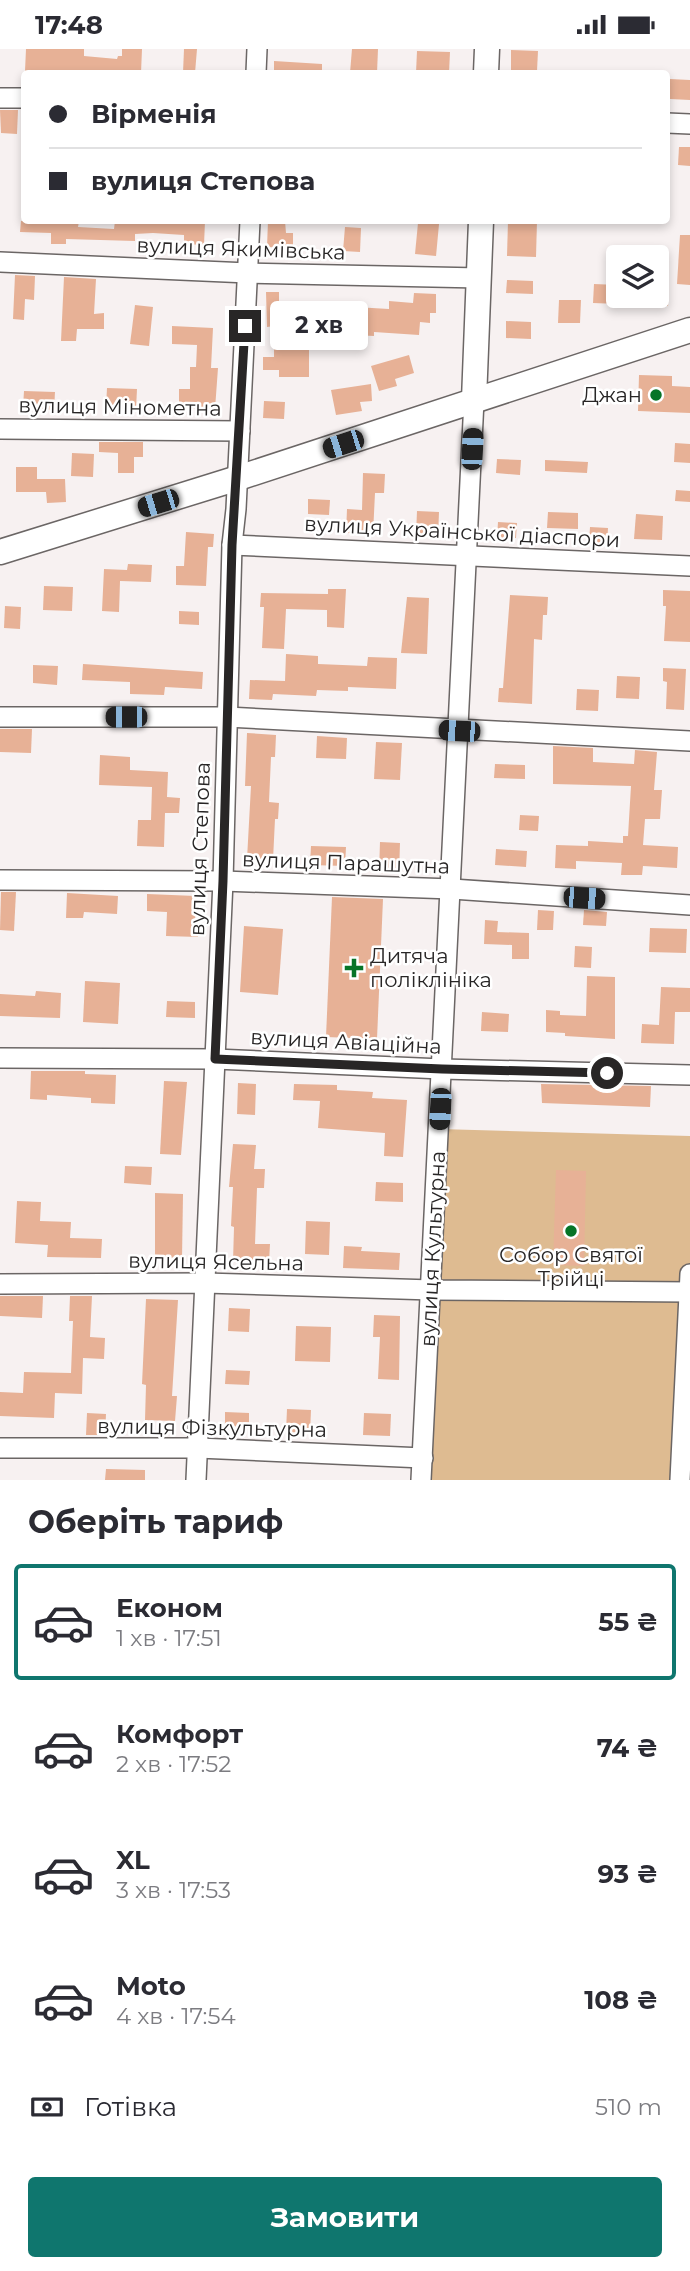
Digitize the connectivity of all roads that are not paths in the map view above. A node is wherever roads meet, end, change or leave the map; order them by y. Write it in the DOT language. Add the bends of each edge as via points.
graph roads {
  1 [pos="257,49"];
  2 [pos="487,49"];
  3 [pos="256,70"];
  4 [pos="486,70"];
  5 [pos="0,98"];
  6 [pos="21,99"];
  7 [pos="670,123"];
  8 [pos="690,124"];
  9 [pos="250,224"];
  10 [pos="481,224"];
  11 [pos="0,262"];
  12 [pos="248,273"];
  13 [pos="480,278"];
  14 [pos="690,330"];
  15 [pos="474,400"];
  16 [pos="0,429"];
  17 [pos="240,431"];
  18 [pos="238,478"];
  19 [pos="232,545"];
  20 [pos="0,552"];
  21 [pos="467,555"];
  22 [pos="690,565"];
  23 [pos="0,717"];
  24 [pos="227,717"];
  25 [pos="459,731"];
  26 [pos="690,741"];
  27 [pos="0,880"];
  28 [pos="223,881"];
  29 [pos="452,890"];
  30 [pos="690,905"];
  31 [pos="0,1058"];
  32 [pos="215,1059"];
  33 [pos="442,1069"];
  34 [pos="690,1075"];
  35 [pos="205,1283"];
  36 [pos="690,1283"];
  37 [pos="0,1284"];
  38 [pos="432,1290"];
  39 [pos="0,1448"];
  40 [pos="198,1448"];
  41 [pos="423,1458"];
  42 [pos="196,1480"];
  43 [pos="421,1480"];
  44 [pos="680,1480"];
  1 -- 3 [label="street"];
  2 -- 4 [label="main road"];
  5 -- 6 [label="street"];
  7 -- 8 [label="street"];
  9 -- 12 [label="street, вулиця Степова"];
  10 -- 13 [label="main road, вулиця Культурна"];
  11 -- 12 [label="street, вулиця Якимівська"];
  12 -- 13 [label="street, вулиця Якимівська"];
  12 -- 17 [label="street, вулиця Степова"];
  13 -- 15 [label="main road, вулиця Культурна"];
  14 -- 15 [label="main road"];
  15 -- 18 [label="main road"];
  15 -- 21 [label="street, вулиця Культурна"];
  16 -- 17 [label="street, вулиця Мінометна"];
  17 -- 18 [label="street, вулиця Степова"];
  18 -- 19 [label="street, вулиця Степова"];
  18 -- 20 [label="main road"];
  19 -- 21 [label="street, вулиця Української діаспори"];
  19 -- 24 [label="street, вулиця Степова"];
  21 -- 22 [label="street, вулиця Української діаспори"];
  21 -- 25 [label="street, вулиця Культурна"];
  23 -- 24 [label="street"];
  24 -- 25 [label="street"];
  24 -- 28 [label="street, вулиця Степова"];
  25 -- 26 [label="street"];
  25 -- 29 [label="street, вулиця Культурна"];
  27 -- 28 [label="street, вулиця Парашутна"];
  28 -- 29 [label="street, вулиця Парашутна"];
  28 -- 32 [label="street, вулиця Степова"];
  29 -- 30 [label="street, вулиця Парашутна"];
  29 -- 33 [label="street, вулиця Культурна"];
  31 -- 32 [label="street, вулиця Авіаційна"];
  32 -- 33 [label="street, вулиця Авіаційна"];
  32 -- 35 [label="street, вулиця Степова"];
  33 -- 34 [label="street, вулиця Авіаційна"];
  33 -- 38 [label="street, вулиця Культурна"];
  35 -- 37 [label="street, вулиця Ясельна"];
  35 -- 38 [label="street, вулиця Ясельна"];
  35 -- 40 [label="street, вулиця Степова"];
  36 -- 38 [label="street, вулиця Ясельна"];
  36 -- 44 [label="street"];
  38 -- 41 [label="street, вулиця Культурна"];
  39 -- 40 [label="street, вулиця Фізкультурна"];
  40 -- 41 [label="street, вулиця Фізкультурна"];
  40 -- 42 [label="street, вулиця Степова"];
  41 -- 43 [label="street, вулиця Культурна"];
}
